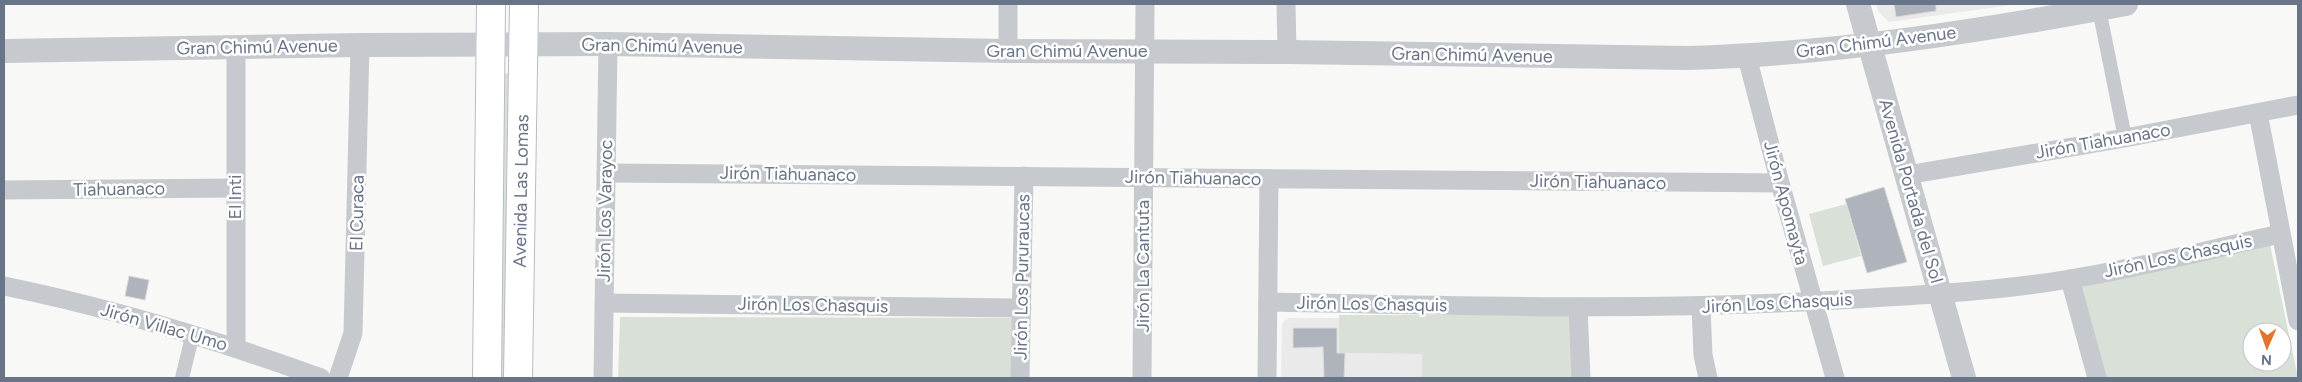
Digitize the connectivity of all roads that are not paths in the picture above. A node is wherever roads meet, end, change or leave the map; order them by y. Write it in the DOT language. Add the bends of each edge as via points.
graph roads {
  1 [pos="490,4"];
  2 [pos="524,4"];
  3 [pos="1008,4"];
  4 [pos="1145,4"];
  5 [pos="1286,4"];
  6 [pos="1858,4"];
  7 [pos="2126,4"];
  8 [pos="2099,9"];
  9 [pos="608,44"];
  10 [pos="360,45"];
  11 [pos="1870,45"];
  12 [pos="491,46"];
  13 [pos="524,46"];
  14 [pos="236,47"];
  15 [pos="4,51"];
  16 [pos="1008,51"];
  17 [pos="1145,52"];
  18 [pos="1286,52"];
  19 [pos="1747,57"];
  20 [pos="2298,104"];
  21 [pos="2258,113"];
  22 [pos="2125,138"];
  23 [pos="606,172"];
  24 [pos="1907,175"];
  25 [pos="1024,176"];
  26 [pos="1144,178"];
  27 [pos="1269,179"];
  28 [pos="1780,184"];
  29 [pos="235,188"];
  30 [pos="4,190"];
  31 [pos="2280,234"];
  32 [pos="2070,279"];
  33 [pos="4,286"];
  34 [pos="1940,294"];
  35 [pos="1268,302"];
  36 [pos="1814,302"];
  37 [pos="604,303"];
  38 [pos="1701,307"];
  39 [pos="1022,308"];
  40 [pos="1578,308"];
  41 [pos="2298,321"];
  42 [pos="193,333"];
  43 [pos="236,347"];
  44 [pos="182,378"];
  45 [pos="321,378"];
  46 [pos="338,378"];
  47 [pos="487,378"];
  48 [pos="518,378"];
  49 [pos="603,378"];
  50 [pos="1020,378"];
  51 [pos="1142,378"];
  52 [pos="1267,378"];
  53 [pos="1581,378"];
  54 [pos="1708,378"];
  55 [pos="1836,378"];
  56 [pos="1964,378"];
  57 [pos="2097,378"];
  1 -- 12 [label="main road, Avenida Las Lomas"];
  2 -- 13 [label="main road, Avenida Las Lomas"];
  3 -- 16 [label="street"];
  4 -- 17 [label="street, Jirón La Cantuta"];
  5 -- 18 [label="street"];
  6 -- 11 [label="street, Avenida Portada del Sol"];
  7 -- 8 [label="street, Gran Chimú Avenue"];
  8 -- 11 [label="street, Gran Chimú Avenue"];
  8 -- 22 [label="street"];
  9 -- 13 [label="street, Gran Chimú Avenue"];
  9 -- 16 [label="street, Gran Chimú Avenue"];
  9 -- 23 [label="street, Jirón Los Varayoc"];
  10 -- 12 [label="street, Gran Chimú Avenue"];
  10 -- 14 [label="street, Gran Chimú Avenue"];
  10 -- 46 [label="street, El Curaca" via="353,333"];
  11 -- 19 [label="street, Gran Chimú Avenue"];
  11 -- 24 [label="street, Avenida Portada del Sol"];
  12 -- 13 [label="street, Gran Chimú Avenue"];
  12 -- 47 [label="main road, Avenida Las Lomas"];
  13 -- 48 [label="main road, Avenida Las Lomas"];
  14 -- 15 [label="street, Gran Chimú Avenue"];
  14 -- 29 [label="street, El Inti"];
  16 -- 17 [label="street, Gran Chimú Avenue"];
  17 -- 18 [label="street, Gran Chimú Avenue"];
  17 -- 26 [label="street, Jirón La Cantuta"];
  18 -- 19 [label="street, Gran Chimú Avenue"];
  19 -- 28 [label="street, Jirón Apomayta"];
  20 -- 21 [label="street, Jirón Tiahuanaco"];
  21 -- 22 [label="street, Jirón Tiahuanaco"];
  21 -- 31 [label="street"];
  22 -- 24 [label="street, Jirón Tiahuanaco"];
  23 -- 25 [label="street, Jirón Tiahuanaco"];
  23 -- 37 [label="street, Jirón Los Varayoc"];
  24 -- 34 [label="street, Avenida Portada del Sol"];
  25 -- 26 [label="street, Jirón Tiahuanaco"];
  25 -- 39 [label="street, Jirón Los Pururaucas"];
  26 -- 27 [label="street, Jirón Tiahuanaco"];
  26 -- 51 [label="street, Jirón La Cantuta"];
  27 -- 28 [label="street, Jirón Tiahuanaco"];
  27 -- 35 [label="street"];
  28 -- 36 [label="street, Jirón Apomayta"];
  29 -- 30 [label="street, Tiahuanaco"];
  29 -- 43 [label="street, El Inti"];
  31 -- 32 [label="street, Jirón Los Chasquis"];
  31 -- 41 [label="street"];
  32 -- 34 [label="street, Jirón Los Chasquis"];
  32 -- 57 [label="street"];
  33 -- 42 [label="street, Jirón Villac Umo"];
  34 -- 36 [label="street, Jirón Los Chasquis"];
  34 -- 56 [label="street, Avenida Portada del Sol"];
  35 -- 40 [label="street, Jirón Los Chasquis"];
  35 -- 52 [label="street"];
  36 -- 38 [label="street, Jirón Los Chasquis"];
  36 -- 55 [label="street, Jirón Apomayta"];
  37 -- 39 [label="street, Jirón Los Chasquis"];
  37 -- 49 [label="street, Jirón Los Varayoc"];
  38 -- 40 [label="street, Jirón Los Chasquis"];
  38 -- 54 [label="street" via="1703,355"];
  39 -- 50 [label="street, Jirón Los Pururaucas"];
  40 -- 53 [label="street"];
  42 -- 43 [label="street, Jirón Villac Umo"];
  42 -- 44 [label="street"];
  43 -- 45 [label="street, Jirón Villac Umo"];
}
